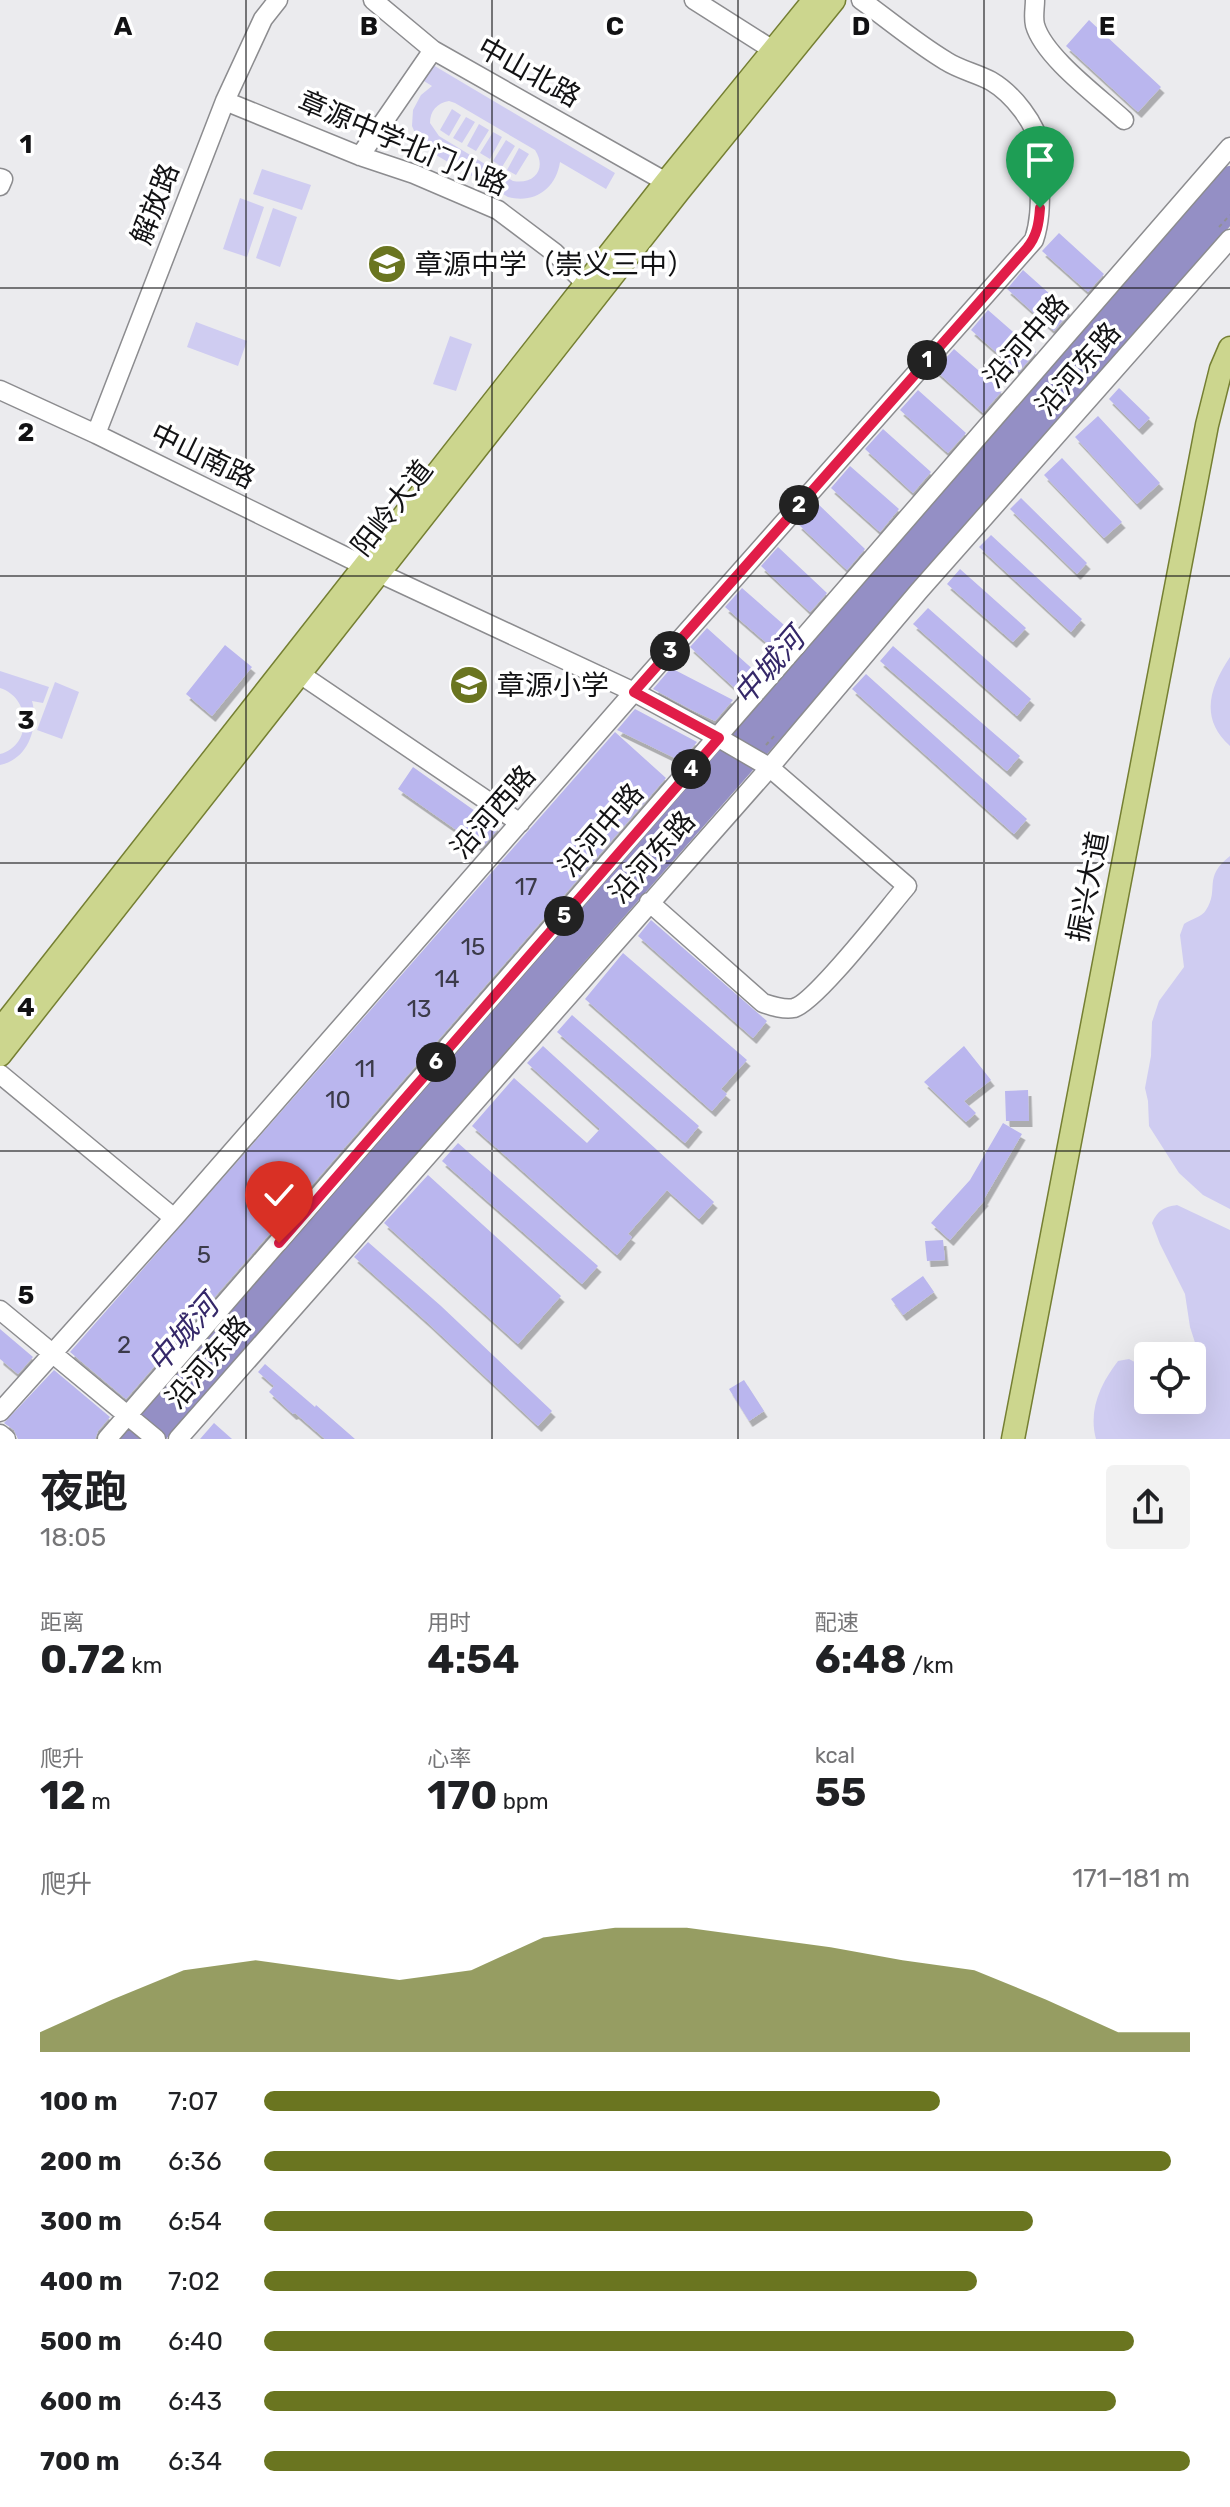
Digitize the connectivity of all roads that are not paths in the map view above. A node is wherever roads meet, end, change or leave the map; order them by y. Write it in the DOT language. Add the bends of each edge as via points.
graph roads {
  1 [pos="278,0"];
  2 [pos="373,0"];
  3 [pos="694,0"];
  4 [pos="814,0"];
  5 [pos="834,0"];
  6 [pos="861,0"];
  7 [pos="1035,0"];
  8 [pos="433,50"];
  9 [pos="773,50"];
  10 [pos="225,101"];
  11 [pos="1124,120"];
  12 [pos="1230,147"];
  13 [pos="360,156"];
  14 [pos="0,178"];
  15 [pos="666,182"];
  16 [pos="0,186"];
  17 [pos="1230,239"];
  18 [pos="586,284"];
  19 [pos="1230,348"];
  20 [pos="1230,375"];
  21 [pos="0,390"];
  22 [pos="96,434"];
  23 [pos="372,570"];
  24 [pos="300,674"];
  25 [pos="634,692"];
  26 [pos="724,741"];
  27 [pos="762,763"];
  28 [pos="520,823"];
  29 [pos="649,902"];
  30 [pos="0,1030"];
  31 [pos="0,1055"];
  32 [pos="0,1074"];
  33 [pos="174,1218"];
  34 [pos="0,1310"];
  35 [pos="51,1352"];
  36 [pos="0,1412"];
  37 [pos="132,1418"];
  38 [pos="0,1434"];
  39 [pos="6,1439"];
  40 [pos="107,1439"];
  41 [pos="156,1439"];
  42 [pos="178,1439"];
  43 [pos="1013,1439"];
  44 [pos="1021,1439"];
  1 -- 10 [label="street, 解放路" via="263,19"];
  2 -- 8 [label="street, 中山北路"];
  3 -- 9 [label="street"];
  4 -- 9 [label="main road, 阳岭大道"];
  5 -- 23 [label="main road, 阳岭大道"];
  6 -- 25 [label="street, 沿河西路" via="942,60 991,81 1024,113 1041,149 1034,240"];
  7 -- 11 [label="street" via="1034,22 1055,57"];
  8 -- 13 [label="street"];
  8 -- 15 [label="street, 中山北路"];
  9 -- 15 [label="main road, 阳岭大道"];
  10 -- 13 [label="street, 章源中学北门小路"];
  10 -- 22 [label="street, 解放路"];
  12 -- 26 [label="street, 沿河中路"];
  13 -- 18 [label="street, 章源中学北门小路" via="498,210"];
  14 -- 16 [label="street"];
  15 -- 18 [label="main road, 阳岭大道"];
  17 -- 27 [label="street, 沿河东路"];
  18 -- 23 [label="main road, 阳岭大道"];
  19 -- 43 [label="main road, 振兴大道" via="1207,425"];
  20 -- 44 [label="main road, 振兴大道"];
  21 -- 22 [label="street, 中山南路"];
  22 -- 23 [label="street, 中山南路"];
  23 -- 24 [label="main road, 阳岭大道"];
  23 -- 25 [label="street, 中山南路"];
  23 -- 30 [label="main road, 阳岭大道"];
  24 -- 28 [label="street"];
  24 -- 31 [label="main road, 阳岭大道"];
  25 -- 26 [label="street, 中山南路"];
  25 -- 28 [label="street, 沿河西路"];
  26 -- 27 [label="street, 中山南路"];
  26 -- 37 [label="street, 沿河中路"];
  27 -- 29 [label="street, 沿河东路"];
  27 -- 29 [label="street, 中山南路" via="907,886 825,984 795,1008 763,1003"];
  28 -- 33 [label="street, 沿河西路"];
  29 -- 42 [label="street, 沿河东路"];
  32 -- 33 [label="street"];
  33 -- 35 [label="street, 沿河西路"];
  34 -- 35 [label="street"];
  35 -- 36 [label="street, 沿河西路"];
  35 -- 37 [label="street"];
  37 -- 40 [label="street, 沿河中路"];
  37 -- 41 [label="street"];
  38 -- 39 [label="street"];
}
